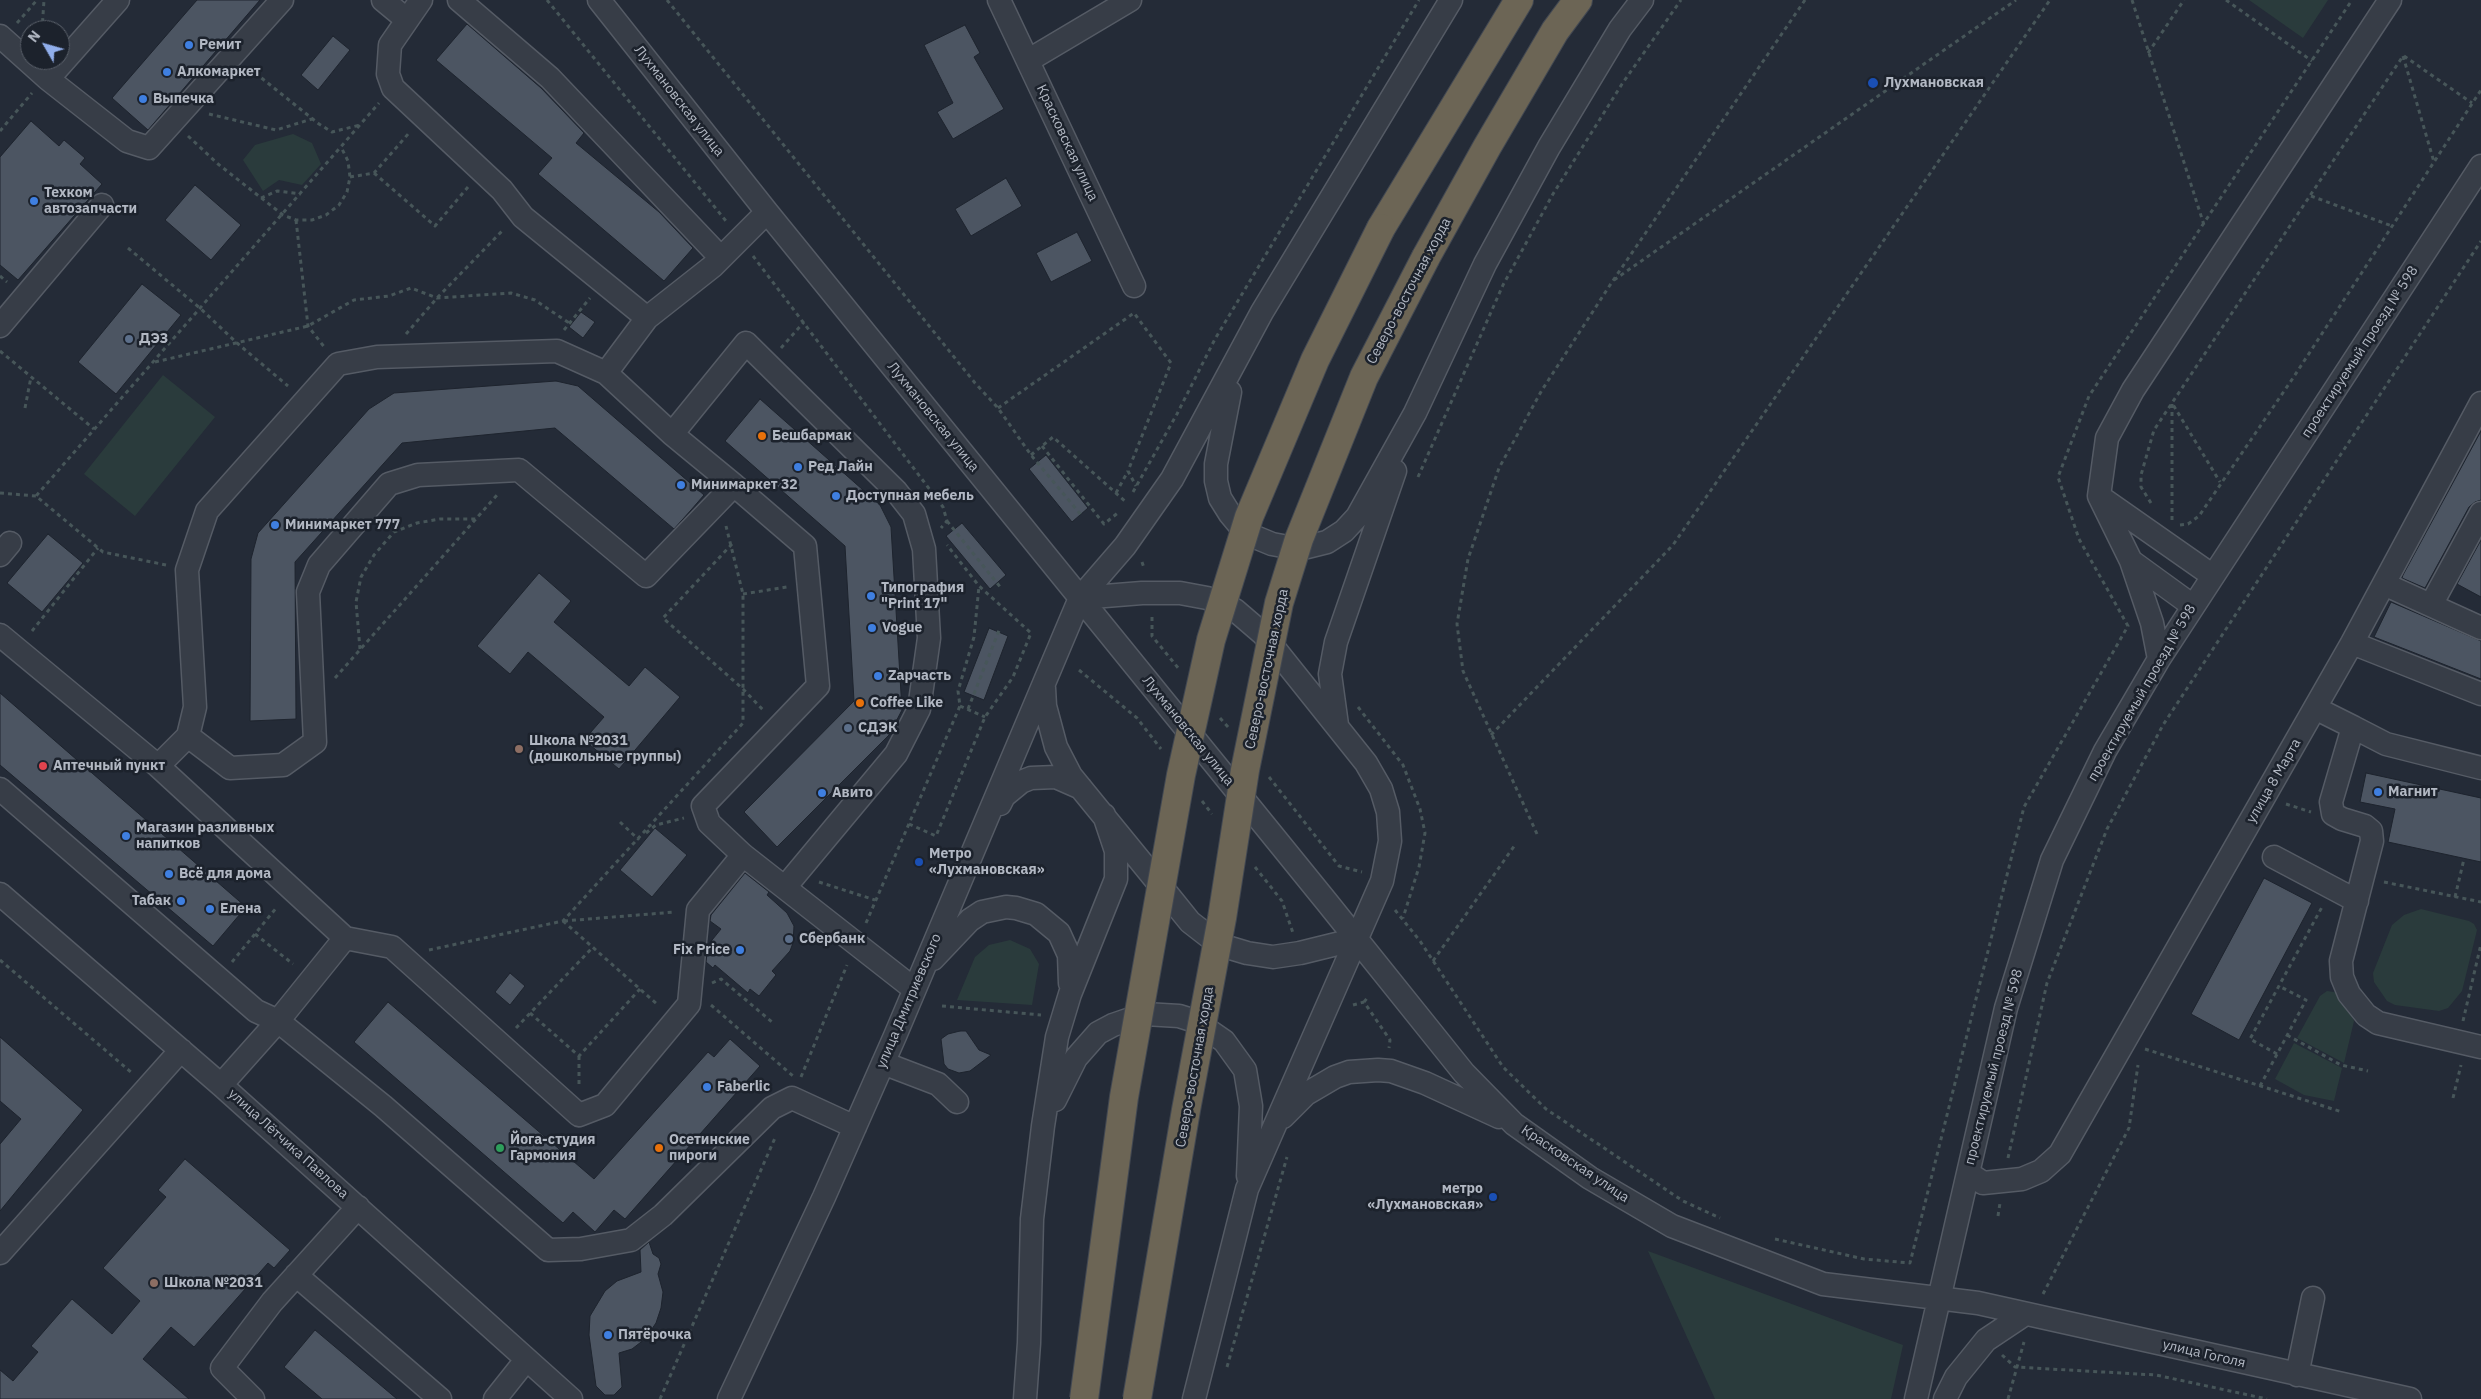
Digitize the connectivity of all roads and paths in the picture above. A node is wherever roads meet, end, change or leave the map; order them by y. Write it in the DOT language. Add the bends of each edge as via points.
graph roads {
  1 [pos="44,0"];
  2 [pos="118,0"];
  3 [pos="282,0"];
  4 [pos="383,0"];
  5 [pos="421,0"];
  6 [pos="460,0"];
  7 [pos="547,0"];
  8 [pos="599,0"];
  9 [pos="667,0"];
  10 [pos="998,0"];
  11 [pos="1130,0"];
  12 [pos="1451,0"];
  13 [pos="1519,0"];
  14 [pos="1578,0"];
  15 [pos="1642,0"];
  16 [pos="1681,0"];
  17 [pos="1805,0"];
  18 [pos="2016,0"];
  19 [pos="2050,0"];
  20 [pos="2132,0"];
  21 [pos="2184,0"];
  22 [pos="2226,0"];
  23 [pos="2352,0"];
  24 [pos="2390,0"];
  25 [pos="406,19"];
  26 [pos="43,20"];
  27 [pos="0,36"];
  28 [pos="2148,53"];
  29 [pos="232,55"];
  30 [pos="2403,56"];
  31 [pos="1029,60"];
  32 [pos="2312,61"];
  33 [pos="44,75"];
  34 [pos="393,88"];
  35 [pos="2481,90"];
  36 [pos="2472,103"];
  37 [pos="179,115"];
  38 [pos="424,116"];
  39 [pos="313,119"];
  40 [pos="361,124"];
  41 [pos="0,131"];
  42 [pos="341,147"];
  43 [pos="2434,162"];
  44 [pos="2481,166"];
  45 [pos="482,171"];
  46 [pos="374,173"];
  47 [pos="350,177"];
  48 [pos="302,194"];
  49 [pos="2312,196"];
  50 [pos="261,198"];
  51 [pos="102,205"];
  52 [pos="520,212"];
  53 [pos="766,212"];
  54 [pos="283,216"];
  55 [pos="296,220"];
  56 [pos="2392,226"];
  57 [pos="740,239"];
  58 [pos="2481,241"];
  59 [pos="128,248"];
  60 [pos="721,258"];
  61 [pos="603,282"];
  62 [pos="1612,282"];
  63 [pos="1134,286"];
  64 [pos="437,298"];
  65 [pos="202,308"];
  66 [pos="647,318"];
  67 [pos="804,322"];
  68 [pos="569,323"];
  69 [pos="0,326"];
  70 [pos="308,326"];
  71 [pos="237,343"];
  72 [pos="0,351"];
  73 [pos="549,352"];
  74 [pos="1239,355"];
  75 [pos="386,357"];
  76 [pos="155,362"];
  77 [pos="767,363"];
  78 [pos="338,364"];
  79 [pos="606,373"];
  80 [pos="31,377"];
  81 [pos="305,401"];
  82 [pos="2172,403"];
  83 [pos="2481,404"];
  84 [pos="25,408"];
  85 [pos="998,408"];
  86 [pos="1415,413"];
  87 [pos="94,429"];
  88 [pos="672,434"];
  89 [pos="1042,446"];
  90 [pos="1031,455"];
  91 [pos="519,470"];
  92 [pos="1128,471"];
  93 [pos="2220,483"];
  94 [pos="734,485"];
  95 [pos="1415,485"];
  96 [pos="1136,486"];
  97 [pos="0,493"];
  98 [pos="1116,493"];
  99 [pos="36,496"];
  100 [pos="2099,496"];
  101 [pos="1127,503"];
  102 [pos="716,505"];
  103 [pos="2155,508"];
  104 [pos="2481,513"];
  105 [pos="1082,516"];
  106 [pos="2166,519"];
  107 [pos="476,520"];
  108 [pos="947,521"];
  109 [pos="1104,524"];
  110 [pos="2172,525"];
  111 [pos="938,533"];
  112 [pos="943,540"];
  113 [pos="732,544"];
  114 [pos="98,548"];
  115 [pos="2131,561"];
  116 [pos="1142,562"];
  117 [pos="1144,568"];
  118 [pos="188,570"];
  119 [pos="2213,576"];
  120 [pos="808,583"];
  121 [pos="2384,584"];
  122 [pos="979,586"];
  123 [pos="1001,588"];
  124 [pos="743,594"];
  125 [pos="1080,598"];
  126 [pos="2431,605"];
  127 [pos="2193,606"];
  128 [pos="2128,626"];
  129 [pos="1000,628"];
  130 [pos="2481,628"];
  131 [pos="1031,632"];
  132 [pos="1036,633"];
  133 [pos="0,636"];
  134 [pos="2352,643"];
  135 [pos="17,650"];
  136 [pos="360,650"];
  137 [pos="2159,659"];
  138 [pos="1044,686"];
  139 [pos="743,689"];
  140 [pos="2481,694"];
  141 [pos="1354,700"];
  142 [pos="314,701"];
  143 [pos="960,706"];
  144 [pos="2315,708"];
  145 [pos="968,709"];
  146 [pos="986,717"];
  147 [pos="780,726"];
  148 [pos="1337,726"];
  149 [pos="2353,727"];
  150 [pos="1491,735"];
  151 [pos="188,736"];
  152 [pos="158,766"];
  153 [pos="2481,768"];
  154 [pos="1081,788"];
  155 [pos="0,789"];
  156 [pos="2280,802"];
  157 [pos="705,813"];
  158 [pos="2333,814"];
  159 [pos="1104,815"];
  160 [pos="620,822"];
  161 [pos="908,824"];
  162 [pos="984,830"];
  163 [pos="1270,831"];
  164 [pos="1538,834"];
  165 [pos="638,839"];
  166 [pos="1515,846"];
  167 [pos="743,854"];
  168 [pos="2274,857"];
  169 [pos="2464,859"];
  170 [pos="2363,877"];
  171 [pos="791,880"];
  172 [pos="292,889"];
  173 [pos="2332,889"];
  174 [pos="0,894"];
  175 [pos="2455,897"];
  176 [pos="875,900"];
  177 [pos="2357,901"];
  178 [pos="2481,902"];
  179 [pos="698,910"];
  180 [pos="1395,910"];
  181 [pos="1403,919"];
  182 [pos="563,921"];
  183 [pos="255,934"];
  184 [pos="345,938"];
  185 [pos="1357,939"];
  186 [pos="856,943"];
  187 [pos="2481,944"];
  188 [pos="593,947"];
  189 [pos="402,956"];
  190 [pos="0,960"];
  191 [pos="1433,961"];
  192 [pos="293,964"];
  193 [pos="218,978"];
  194 [pos="918,980"];
  195 [pos="2279,986"];
  196 [pos="692,989"];
  197 [pos="640,990"];
  198 [pos="1070,994"];
  199 [pos="1368,997"];
  200 [pos="1364,1002"];
  201 [pos="1350,1005"];
  202 [pos="942,1006"];
  203 [pos="530,1013"];
  204 [pos="1041,1015"];
  205 [pos="278,1021"];
  206 [pos="676,1021"];
  207 [pos="772,1022"];
  208 [pos="2287,1035"];
  209 [pos="500,1044"];
  210 [pos="2469,1044"];
  211 [pos="2141,1048"];
  212 [pos="1389,1049"];
  213 [pos="181,1050"];
  214 [pos="2277,1054"];
  215 [pos="2140,1056"];
  216 [pos="883,1063"];
  217 [pos="2368,1071"];
  218 [pos="221,1084"];
  219 [pos="2260,1086"];
  220 [pos="149,1087"];
  221 [pos="2453,1098"];
  222 [pos="957,1102"];
  223 [pos="2342,1112"];
  224 [pos="1514,1124"];
  225 [pos="1275,1125"];
  226 [pos="1043,1126"];
  227 [pos="855,1127"];
  228 [pos="777,1133"];
  229 [pos="1288,1153"];
  230 [pos="1968,1173"];
  231 [pos="2003,1183"];
  232 [pos="1247,1190"];
  233 [pos="358,1206"];
  234 [pos="1998,1216"];
  235 [pos="1724,1220"];
  236 [pos="1767,1238"];
  237 [pos="0,1253"];
  238 [pos="296,1275"];
  239 [pos="1938,1298"];
  240 [pos="2313,1298"];
  241 [pos="1999,1308"];
  242 [pos="2029,1315"];
  243 [pos="526,1360"];
  244 [pos="2015,1367"];
  245 [pos="1226,1371"];
  246 [pos="2297,1375"];
  247 [pos="253,1399"];
  248 [pos="440,1399"];
  249 [pos="495,1399"];
  250 [pos="571,1399"];
  251 [pos="660,1399"];
  252 [pos="729,1399"];
  253 [pos="1025,1399"];
  254 [pos="1084,1399"];
  255 [pos="1137,1399"];
  256 [pos="1194,1399"];
  257 [pos="1916,1399"];
  258 [pos="1944,1399"];
  259 [pos="2008,1399"];
  260 [pos="2267,1399"];
  261 [pos="2410,1399"];
  1 -- 26 [label="path"];
  2 -- 33 [label="street"];
  3 -- 29 [label="street"];
  4 -- 25 [label="street"];
  5 -- 25 [label="street"];
  6 -- 60 [label="street" via="550,78"];
  7 -- 57 [label="path"];
  8 -- 53 [label="street, Лухмановская улица"];
  9 -- 85 [label="path"];
  10 -- 31 [label="street, Красковская улица"];
  11 -- 31 [label="street"];
  12 -- 74 [label="street"];
  13 -- 254 [label="highway, bridge" via="1381,228 1315,360 1253,508 1211,640 1181,775 1124,1097"];
  14 -- 255 [label="highway, Северо-восточная хорда, bridge" via="1511,106 1426,257 1364,377 1300,539 1279,603 1245,770"];
  15 -- 86 [label="street" via="1620,29 1485,264"];
  16 -- 95 [label="path" via="1622,84 1558,186 1503,285"];
  17 -- 62 [label="path"];
  18 -- 62 [label="path"];
  19 -- 150 [label="path" via="1673,545"];
  20 -- 28 [label="path"];
  21 -- 28 [label="path"];
  22 -- 32 [label="path"];
  23 -- 32 [label="path"];
  24 -- 100 [label="street" via="2133,390 2107,438"];
  25 -- 34 [label="street" via="390,45 388,74"];
  27 -- 33 [label="street"];
  28 -- 32 [label="path" via="2204,226"];
  29 -- 37 [label="street"];
  29 -- 39 [label="path"];
  30 -- 36 [label="path"];
  30 -- 43 [label="path"];
  30 -- 49 [label="path"];
  31 -- 63 [label="street, Красковская улица"];
  33 -- 37 [label="street" via="127,141 149,148"];
  33 -- 41 [label="path"];
  34 -- 38 [label="street"];
  34 -- 40 [label="path"];
  35 -- 36 [label="path"];
  36 -- 43 [label="path"];
  37 -- 39 [label="path" via="276,130"];
  37 -- 50 [label="path" via="218,164"];
  38 -- 45 [label="street"];
  38 -- 46 [label="path"];
  39 -- 40 [label="path" via="332,132"];
  40 -- 42 [label="path"];
  42 -- 47 [label="path" via="348,161"];
  42 -- 48 [label="path"];
  43 -- 56 [label="path"];
  44 -- 119 [label="street, проектируемый проезд № 598"];
  45 -- 46 [label="path" via="435,226"];
  45 -- 52 [label="street"];
  46 -- 47 [label="path"];
  47 -- 55 [label="path" via="347,192 339,205 319,217"];
  48 -- 50 [label="path" via="277,191"];
  48 -- 54 [label="path"];
  49 -- 56 [label="path"];
  49 -- 82 [label="path"];
  50 -- 54 [label="path"];
  51 -- 69 [label="street"];
  52 -- 61 [label="street"];
  52 -- 64 [label="path"];
  53 -- 57 [label="street"];
  53 -- 125 [label="street, Лухмановская улица"];
  54 -- 55 [label="path"];
  54 -- 65 [label="path"];
  55 -- 70 [label="path"];
  56 -- 93 [label="path"];
  57 -- 60 [label="street"];
  57 -- 67 [label="path"];
  58 -- 231 [label="path" via="2163,725 2107,829 2047,983"];
  59 -- 65 [label="path"];
  60 -- 66 [label="street"];
  61 -- 66 [label="street"];
  61 -- 68 [label="path"];
  62 -- 150 [label="path" via="1542,390 1499,468 1468,559 1458,624 1463,671"];
  64 -- 68 [label="path" via="511,293 535,300"];
  64 -- 70 [label="path" via="411,288 389,296 354,300"];
  64 -- 75 [label="path"];
  65 -- 71 [label="path"];
  65 -- 76 [label="path"];
  66 -- 79 [label="street"];
  67 -- 77 [label="path"];
  67 -- 108 [label="path" via="944,507"];
  68 -- 73 [label="path"];
  70 -- 71 [label="path"];
  70 -- 78 [label="path"];
  71 -- 76 [label="path"];
  71 -- 81 [label="path"];
  72 -- 80 [label="path"];
  73 -- 75 [label="street"];
  73 -- 79 [label="street" via="557,351"];
  74 -- 86 [label="street" via="1224,413 1216,481 1220,498 1240,526 1272,544 1288,548 1307,547 1327,542 1344,531 1357,517"];
  74 -- 125 [label="street, улица Дмитриевского" via="1161,496 1125,546"];
  75 -- 78 [label="street"];
  76 -- 87 [label="path"];
  77 -- 88 [label="street" via="746,343"];
  77 -- 171 [label="street" via="896,491 914,514 924,559 929,638 919,709 896,754"];
  78 -- 81 [label="street"];
  79 -- 88 [label="street"];
  80 -- 84 [label="path"];
  80 -- 87 [label="path"];
  81 -- 118 [label="street" via="207,511"];
  82 -- 93 [label="path"];
  82 -- 103 [label="path" via="2154,430 2140,475 2141,487"];
  82 -- 110 [label="path"];
  83 -- 121 [label="street, улица 8 Марта"];
  85 -- 90 [label="path"];
  85 -- 92 [label="path" via="1134,313 1170,363"];
  86 -- 148 [label="street" via="1336,642 1330,674"];
  87 -- 99 [label="path"];
  88 -- 94 [label="street"];
  89 -- 90 [label="path"];
  89 -- 98 [label="path" via="1053,437"];
  89 -- 109 [label="path"];
  90 -- 105 [label="path"];
  91 -- 102 [label="street" via="646,576"];
  91 -- 107 [label="path"];
  91 -- 142 [label="street" via="418,475 389,484 319,565 308,592"];
  92 -- 96 [label="path"];
  92 -- 98 [label="path"];
  93 -- 110 [label="path" via="2199,516 2188,524"];
  94 -- 102 [label="street"];
  94 -- 120 [label="street" via="805,546"];
  97 -- 99 [label="path"];
  98 -- 101 [label="path"];
  99 -- 114 [label="path"];
  100 -- 115 [label="street"];
  100 -- 119 [label="street"];
  102 -- 113 [label="path"];
  104 -- 126 [label="street"];
  106 -- 110 [label="path"];
  107 -- 136 [label="path"];
  107 -- 136 [label="path" via="440,519 394,532 374,555 361,577 356,602"];
  108 -- 111 [label="path"];
  108 -- 123 [label="path"];
  112 -- 122 [label="path"];
  113 -- 124 [label="path"];
  113 -- 139 [label="path" via="663,618"];
  114 -- 118 [label="path" via="103,552"];
  114 -- 135 [label="path"];
  115 -- 127 [label="street"];
  115 -- 137 [label="street" via="2152,623"];
  116 -- 117 [label="path"];
  118 -- 151 [label="street" via="194,707"];
  119 -- 127 [label="street, проектируемый проезд № 598"];
  120 -- 124 [label="path"];
  120 -- 147 [label="street" via="818,686"];
  121 -- 126 [label="street"];
  121 -- 134 [label="street, улица 8 Марта"];
  122 -- 131 [label="path"];
  122 -- 143 [label="path" via="974,637 958,691"];
  124 -- 139 [label="path"];
  125 -- 138 [label="street, улица Дмитриевского"];
  125 -- 148 [label="street" via="1180,593 1207,598 1235,610 1263,634"];
  125 -- 163 [label="street, Лухмановская улица"];
  126 -- 130 [label="street"];
  127 -- 137 [label="street, проектируемый проезд № 598"];
  128 -- 236 [label="path" via="2024,807 1910,1262 1864,1259"];
  129 -- 145 [label="path"];
  131 -- 132 [label="path"];
  131 -- 146 [label="path" via="1013,677"];
  133 -- 135 [label="street"];
  134 -- 140 [label="street"];
  134 -- 144 [label="street, улица 8 Марта"];
  135 -- 152 [label="street"];
  136 -- 142 [label="path"];
  137 -- 230 [label="street, проектируемый проезд № 598" via="2105,751 2052,860 2006,1008"];
  138 -- 154 [label="street" via="1045,706 1056,747"];
  138 -- 162 [label="street, улица Дмитриевского"];
  139 -- 147 [label="path"];
  139 -- 165 [label="path" via="743,723"];
  141 -- 181 [label="path" via="1404,765 1420,809 1424,834 1419,867"];
  142 -- 151 [label="street" via="315,742 283,766 230,768"];
  143 -- 145 [label="path"];
  143 -- 161 [label="path"];
  144 -- 149 [label="street"];
  144 -- 231 [label="street, улица 8 Марта" via="2060,1154 2041,1170"];
  145 -- 146 [label="path"];
  146 -- 161 [label="path" via="936,836"];
  147 -- 157 [label="street" via="703,806"];
  148 -- 185 [label="street" via="1366,763 1388,812 1388,860"];
  149 -- 153 [label="street" via="2386,744"];
  149 -- 158 [label="street" via="2331,802"];
  150 -- 164 [label="path"];
  151 -- 152 [label="street"];
  152 -- 172 [label="street"];
  154 -- 159 [label="street"];
  154 -- 162 [label="street" via="1056,777 1031,778 1021,782 1004,796"];
  155 -- 193 [label="street"];
  156 -- 158 [label="path" via="2320,816"];
  157 -- 165 [label="path" via="656,825"];
  157 -- 167 [label="street" via="709,823"];
  158 -- 170 [label="street" via="2371,831 2372,841"];
  159 -- 185 [label="street" via="1190,922 1227,947 1273,957 1300,954"];
  159 -- 198 [label="street" via="1116,851 1116,879"];
  160 -- 165 [label="path"];
  161 -- 176 [label="path"];
  162 -- 194 [label="street, улица Дмитриевского"];
  163 -- 185 [label="street, Красковская улица"];
  165 -- 182 [label="path"];
  166 -- 191 [label="path"];
  167 -- 171 [label="street"];
  167 -- 179 [label="street"];
  168 -- 173 [label="street"];
  169 -- 175 [label="path"];
  170 -- 175 [label="path"];
  170 -- 177 [label="street"];
  171 -- 176 [label="path"];
  171 -- 186 [label="street"];
  172 -- 183 [label="path"];
  172 -- 184 [label="street"];
  173 -- 177 [label="street"];
  173 -- 195 [label="path"];
  174 -- 213 [label="street, улица Лётчика Павлова"];
  175 -- 178 [label="path"];
  176 -- 186 [label="path"];
  177 -- 210 [label="street" via="2341,961 2342,977 2349,994 2366,1015 2378,1023"];
  179 -- 182 [label="path"];
  179 -- 196 [label="street"];
  180 -- 181 [label="path"];
  181 -- 191 [label="path"];
  182 -- 188 [label="path"];
  182 -- 189 [label="path"];
  183 -- 192 [label="path"];
  183 -- 193 [label="path"];
  184 -- 189 [label="street" via="392,947"];
  184 -- 205 [label="street"];
  185 -- 224 [label="street, Красковская улица" via="1464,1073"];
  185 -- 225 [label="street"];
  186 -- 194 [label="street"];
  186 -- 196 [label="path" via="800,1081"];
  187 -- 210 [label="path"];
  188 -- 197 [label="path"];
  188 -- 203 [label="path"];
  189 -- 209 [label="street"];
  190 -- 220 [label="path"];
  191 -- 235 [label="path" via="1503,1067 1546,1109 1682,1201"];
  193 -- 205 [label="street" via="256,1011"];
  194 -- 198 [label="street" via="970,920 982,912 1016,908 1036,914 1059,933 1066,944 1071,974"];
  194 -- 216 [label="street, улица Дмитриевского"];
  195 -- 208 [label="path" via="2306,1000"];
  195 -- 214 [label="path" via="2250,1039"];
  196 -- 206 [label="street" via="690,1004"];
  196 -- 207 [label="path" via="721,979"];
  197 -- 203 [label="path" via="579,1056"];
  197 -- 206 [label="path"];
  198 -- 226 [label="street" via="1057,1037"];
  199 -- 200 [label="path"];
  200 -- 201 [label="path"];
  200 -- 212 [label="path" via="1390,1040"];
  202 -- 204 [label="path"];
  203 -- 209 [label="path"];
  205 -- 218 [label="street"];
  205 -- 227 [label="street" via="383,1106 548,1250 581,1249 631,1240 663,1215 772,1108 792,1098"];
  206 -- 209 [label="street" via="605,1105 579,1115"];
  208 -- 214 [label="path"];
  208 -- 217 [label="path" via="2341,1065"];
  210 -- 221 [label="path"];
  211 -- 219 [label="path"];
  213 -- 218 [label="street, улица Лётчика Павлова"];
  213 -- 220 [label="street"];
  214 -- 219 [label="path"];
  215 -- 242 [label="path" via="2129,1128"];
  216 -- 222 [label="street" via="938,1084"];
  216 -- 227 [label="street, улица Дмитриевского"];
  218 -- 233 [label="street, улица Лётчика Павлова"];
  219 -- 223 [label="path"];
  220 -- 237 [label="street"];
  224 -- 225 [label="street" via="1426,1083 1378,1070 1349,1072 1320,1084"];
  224 -- 239 [label="street, Красковская улица" via="1590,1178 1672,1226 1823,1284"];
  225 -- 232 [label="street"];
  226 -- 232 [label="street" via="1076,1058 1098,1034 1128,1018 1145,1014 1179,1016 1210,1030 1224,1041 1245,1070 1252,1106"];
  226 -- 253 [label="street" via="1032,1219 1030,1343"];
  227 -- 252 [label="street, улица Дмитриевского"];
  228 -- 251 [label="path"];
  229 -- 245 [label="path"];
  230 -- 231 [label="street" via="1984,1183"];
  230 -- 239 [label="street, проектируемый проезд № 598"];
  231 -- 234 [label="path"];
  232 -- 256 [label="street"];
  233 -- 238 [label="street"];
  233 -- 243 [label="street, улица Лётчика Павлова"];
  238 -- 247 [label="street" via="222,1368"];
  238 -- 248 [label="street"];
  239 -- 241 [label="street, Красковская улица"];
  239 -- 257 [label="street, проектируемый проезд № 598"];
  240 -- 246 [label="street"];
  241 -- 242 [label="street, улица Гоголя"];
  242 -- 244 [label="path"];
  242 -- 246 [label="street, улица Гоголя"];
  242 -- 258 [label="street" via="1986,1340 1956,1377"];
  243 -- 249 [label="street"];
  243 -- 250 [label="street, улица Лётчика Павлова"];
  244 -- 259 [label="path"];
  244 -- 260 [label="path" via="2156,1375"];
  246 -- 261 [label="street, улица Гоголя"];
}
